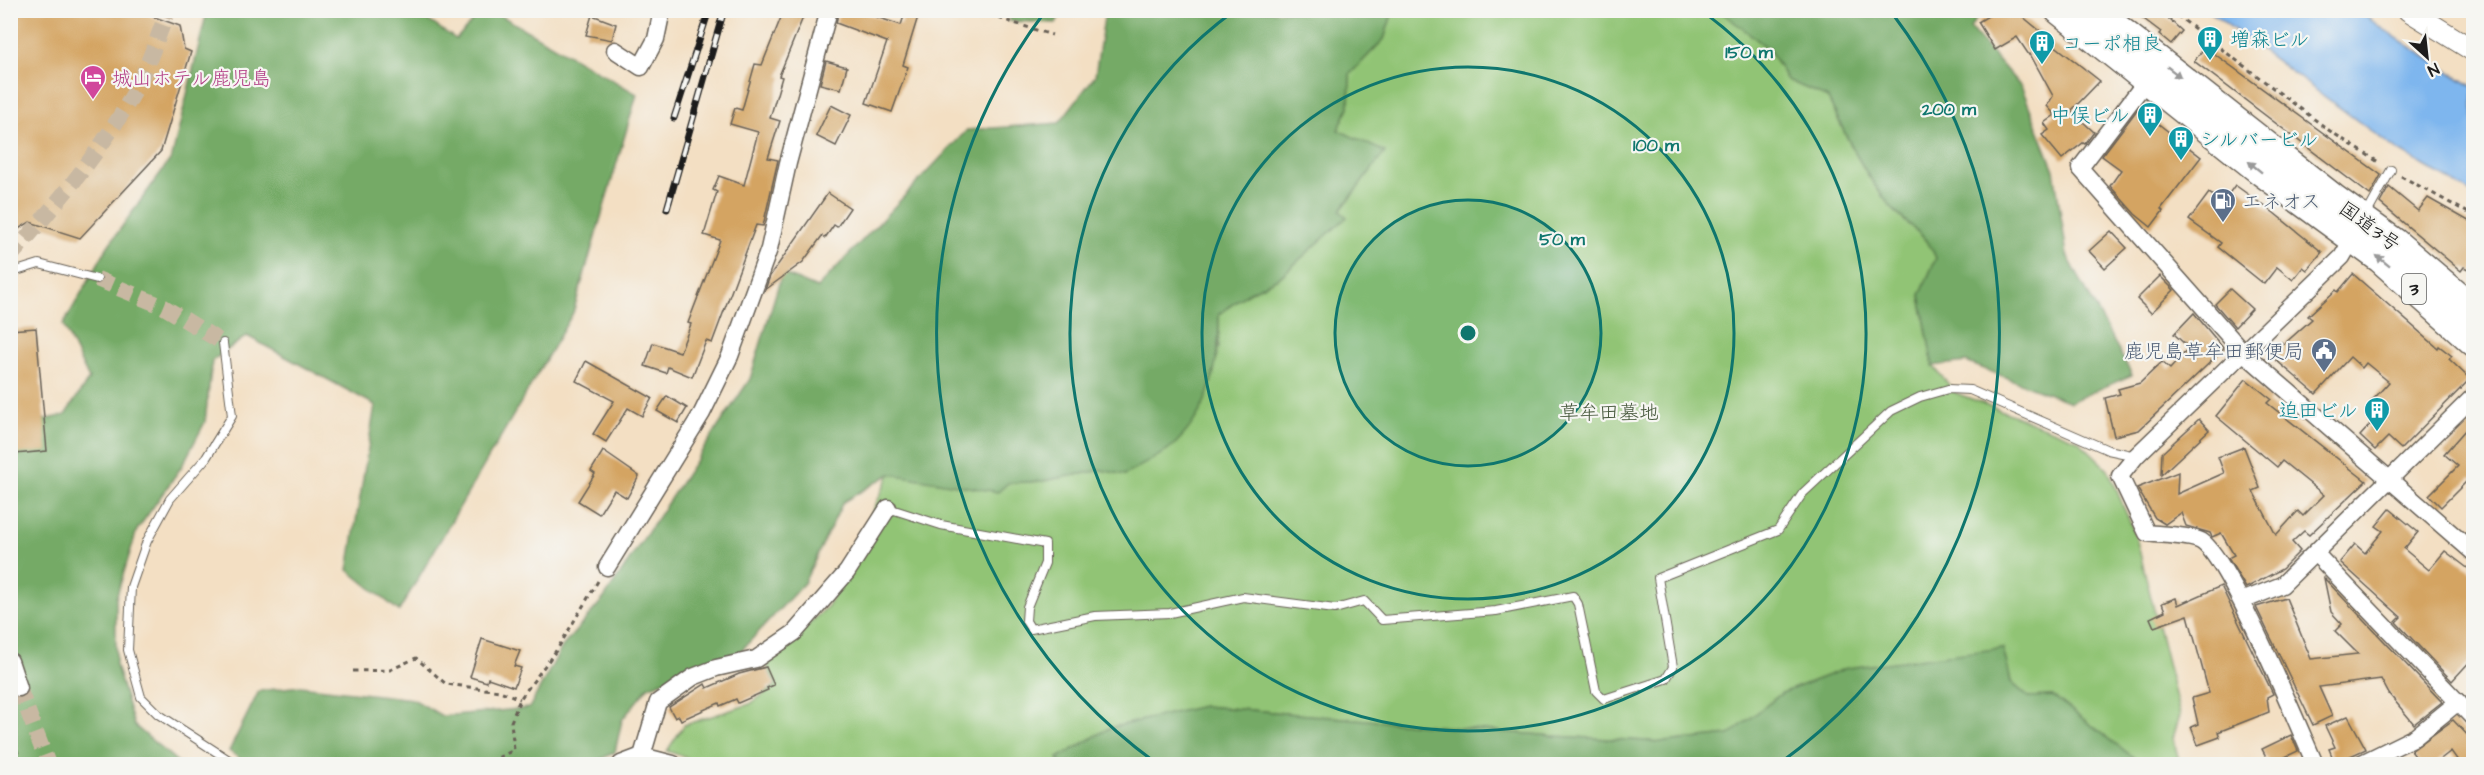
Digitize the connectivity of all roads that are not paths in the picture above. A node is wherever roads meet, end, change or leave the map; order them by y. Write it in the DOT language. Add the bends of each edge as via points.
graph roads {
  1 [pos="662,10"];
  2 [pos="829,10"];
  3 [pos="2059,10"];
  4 [pos="2094,10"];
  5 [pos="2408,10"];
  6 [pos="615,50"];
  7 [pos="2474,51"];
  8 [pos="2147,80"];
  9 [pos="2391,170"];
  10 [pos="2358,230"];
  11 [pos="10,273"];
  12 [pos="97,279"];
  13 [pos="2474,310"];
  14 [pos="2474,342"];
  15 [pos="223,343"];
  16 [pos="2244,353"];
  17 [pos="2474,396"];
  18 [pos="2136,456"];
  19 [pos="2390,481"];
  20 [pos="888,508"];
  21 [pos="2474,553"];
  22 [pos="2316,554"];
  23 [pos="607,567"];
  24 [pos="2242,601"];
  25 [pos="10,661"];
  26 [pos="19,688"];
  27 [pos="2469,710"];
  28 [pos="642,756"];
  29 [pos="235,765"];
  30 [pos="621,765"];
  31 [pos="673,765"];
  32 [pos="2315,765"];
  33 [pos="2360,765"];
  1 -- 6 [label="street" via="656,39 640,67"];
  2 -- 23 [label="street" via="769,249 730,356 702,413"];
  3 -- 8 [label="highway, 国道3号 / 3"];
  4 -- 10 [label="highway, 国道3号 / 3, one-way"];
  5 -- 7 [label="street"];
  10 -- 8 [label="highway, 国道3号 / 3, one-way" via="2262,172"];
  8 -- 16 [label="street" via="2080,168"];
  9 -- 10 [label="lane"];
  10 -- 13 [label="highway, 国道3号 / 3" via="2421,265"];
  14 -- 10 [label="highway, 国道3号 / 3, one-way" via="2381,259"];
  10 -- 16 [label="street" via="2342,258"];
  11 -- 12 [label="lane" via="39,264"];
  15 -- 29 [label="lane" via="232,416 206,458 170,499 147,541 131,587 128,650 141,697 158,714"];
  16 -- 18 [label="street"];
  16 -- 19 [label="street"];
  17 -- 19 [label="street"];
  18 -- 20 [label="lane" via="2108,450 1970,390 1948,389 1920,397 1891,411 1803,493 1778,530 1658,578 1673,667 1666,679 1604,699 1596,691 1573,596 1496,611 1382,620 1364,601 1335,609 1244,597 1170,614 1095,616 1031,629 1026,621 1027,608 1045,564 1045,544 941,525"];
  18 -- 24 [label="street" via="2120,476 2147,533 2200,541 2211,550"];
  19 -- 21 [label="street"];
  19 -- 22 [label="street"];
  20 -- 28 [label="street" via="847,572 794,633 756,659 693,677 658,702"];
  22 -- 24 [label="street" via="2282,585"];
  22 -- 27 [label="street"];
  24 -- 32 [label="street"];
  25 -- 26 [label="street"];
  27 -- 33 [label="street"];
  28 -- 30 [label="street"];
  28 -- 31 [label="street"];
}
